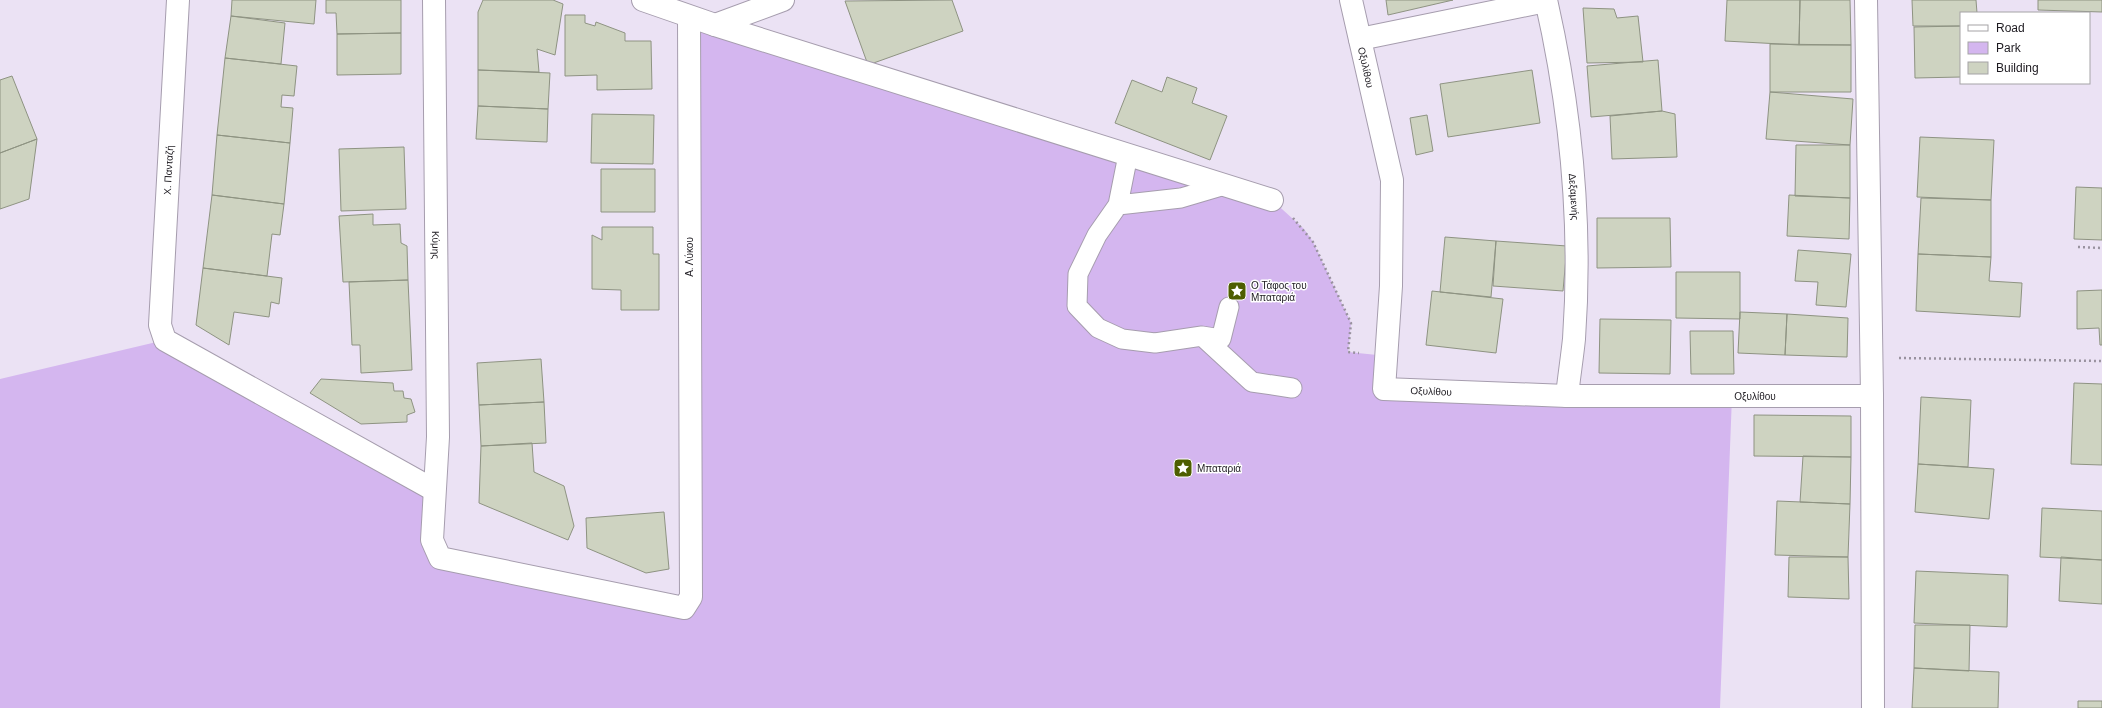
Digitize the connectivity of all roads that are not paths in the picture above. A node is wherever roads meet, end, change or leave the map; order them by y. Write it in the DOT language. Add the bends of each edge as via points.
graph roads {
  1 [pos="178,0"];
  2 [pos="434,0"];
  3 [pos="643,0"];
  4 [pos="783,0"];
  5 [pos="1351,0"];
  6 [pos="1546,0"];
  7 [pos="1866,0"];
  8 [pos="689,17"];
  9 [pos="715,25"];
  10 [pos="1360,39"];
  11 [pos="1128,155"];
  12 [pos="1225,185"];
  13 [pos="1272,200"];
  14 [pos="1118,205"];
  15 [pos="1230,307"];
  16 [pos="1202,336"];
  17 [pos="1292,388"];
  18 [pos="1567,396"];
  19 [pos="1872,396"];
  20 [pos="434,490"];
  21 [pos="691,597"];
  22 [pos="1873,708"];
  1 -- 20 [label="street, Χ. Πανταζή" via="160,325 165,340"];
  2 -- 20 [label="street, Κύμης" via="438,437"];
  3 -- 8 [label="street"];
  4 -- 9 [label="street"];
  5 -- 10 [label="street, Οξυλίθου"];
  6 -- 10 [label="street"];
  6 -- 18 [label="street, Δεξαμενής" via="1573,156 1576,260 1574,324"];
  7 -- 19 [label="street"];
  8 -- 9 [label="street"];
  8 -- 21 [label="street, Α. Λύκου"];
  9 -- 11 [label="street"];
  10 -- 18 [label="street, Οξυλίθου" via="1392,180 1391,286 1384,389"];
  11 -- 12 [label="street"];
  11 -- 14 [label="street"];
  12 -- 13 [label="street"];
  12 -- 14 [label="street" via="1180,198"];
  14 -- 16 [label="street" via="1097,235 1078,274 1077,306 1098,328 1122,339 1155,343"];
  15 -- 16 [label="street" via="1221,339"];
  16 -- 17 [label="street" via="1252,382"];
  18 -- 19 [label="street, Οξυλίθου"];
  19 -- 22 [label="street"];
  20 -- 21 [label="street, Κύμης" via="432,540 440,558 684,608"];
}
